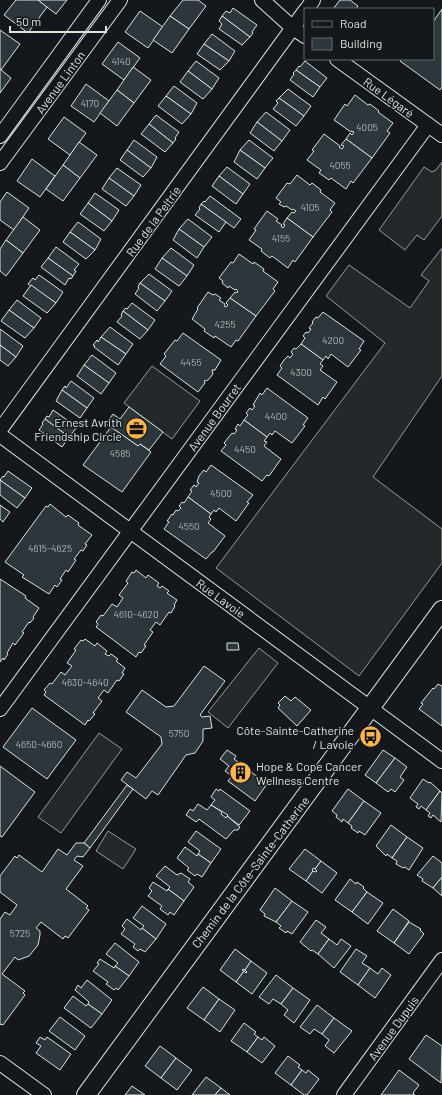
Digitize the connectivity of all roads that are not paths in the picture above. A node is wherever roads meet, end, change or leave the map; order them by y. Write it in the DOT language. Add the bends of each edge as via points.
graph roads {
  1 [pos="99,0"];
  2 [pos="120,0"];
  3 [pos="262,0"];
  4 [pos="304,13"];
  5 [pos="293,28"];
  6 [pos="304,35"];
  7 [pos="338,60"];
  8 [pos="428,125"];
  9 [pos="442,135"];
  10 [pos="0,136"];
  11 [pos="0,163"];
  12 [pos="0,430"];
  13 [pos="0,435"];
  14 [pos="130,531"];
  15 [pos="442,610"];
  16 [pos="370,707"];
  17 [pos="0,709"];
  18 [pos="442,761"];
  19 [pos="442,960"];
  20 [pos="0,1063"];
  21 [pos="44,1095"];
  22 [pos="86,1095"];
  23 [pos="344,1095"];
  1 -- 10 [label="street, Avenue Linton"];
  2 -- 11 [label="street, Avenue Linton"];
  3 -- 5 [label="street"];
  4 -- 5 [label="street, Rue de la Peltrie"];
  5 -- 6 [label="street"];
  5 -- 12 [label="street, Rue de la Peltrie"];
  7 -- 8 [label="street, Rue Légaré"];
  8 -- 9 [label="street, Rue Légaré"];
  8 -- 14 [label="street, Avenue Bourret"];
  13 -- 14 [label="street, Rue Lavoie"];
  14 -- 16 [label="street, Rue Lavoie"];
  14 -- 17 [label="street, Avenue Bourret"];
  15 -- 16 [label="main road, Chemin de la Côte-Sainte-Catherine"];
  16 -- 18 [label="street, Rue Lavoie"];
  16 -- 22 [label="main road, Chemin de la Côte-Sainte-Catherine"];
  19 -- 23 [label="street, Avenue Dupuis"];
  20 -- 21 [label="street"];
}
